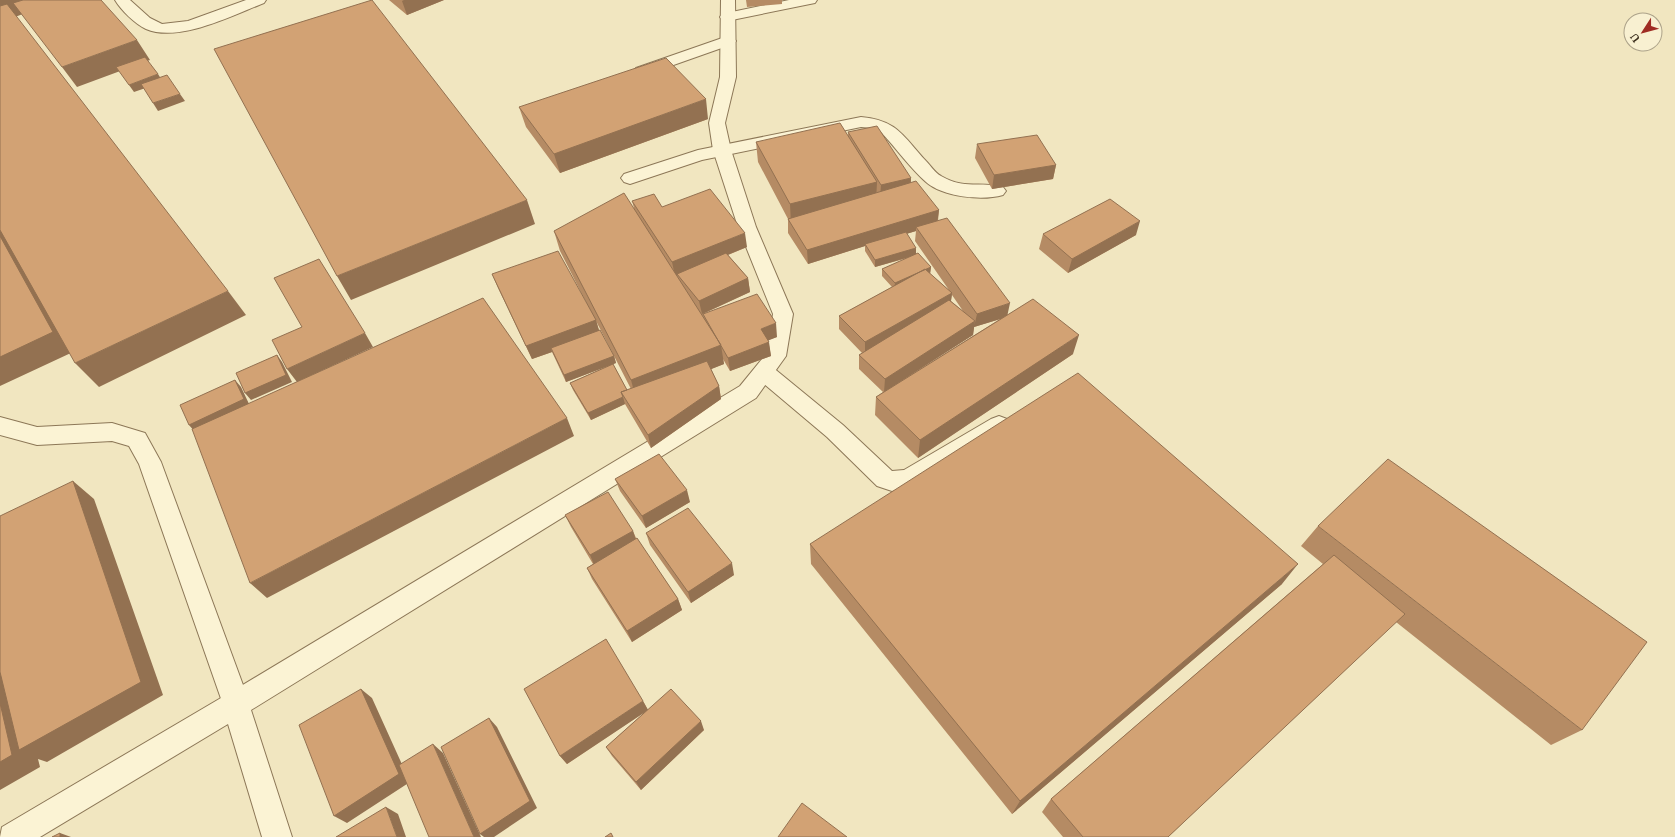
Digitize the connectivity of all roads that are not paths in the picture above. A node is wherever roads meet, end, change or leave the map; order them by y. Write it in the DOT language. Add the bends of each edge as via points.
graph roads {
  1 [pos="122,0"];
  2 [pos="259,0"];
  3 [pos="810,0"];
  4 [pos="727,8"];
  5 [pos="728,42"];
  6 [pos="630,75"];
  7 [pos="722,150"];
  8 [pos="630,178"];
  9 [pos="997,191"];
  10 [pos="764,372"];
  11 [pos="1014,416"];
  12 [pos="0,426"];
  13 [pos="236,704"];
  14 [pos="12,837"];
  15 [pos="277,837"];
  1 -- 2 [label="street" via="152,26 167,29"];
  3 -- 4 [label="street"];
  4 -- 5 [label="street"];
  5 -- 6 [label="street"];
  5 -- 7 [label="street" via="728,77 717,123"];
  7 -- 8 [label="street" via="698,155"];
  7 -- 9 [label="street" via="861,122 875,123 887,128 933,179 948,187 964,191"];
  7 -- 10 [label="street" via="747,227 784,314 776,356"];
  10 -- 11 [label="street" via="835,431 879,474 892,481 908,479"];
  10 -- 13 [label="street" via="748,392"];
  12 -- 13 [label="street" via="37,436 112,432 137,439 150,462"];
  13 -- 14 [label="street"];
  13 -- 15 [label="street"];
}
